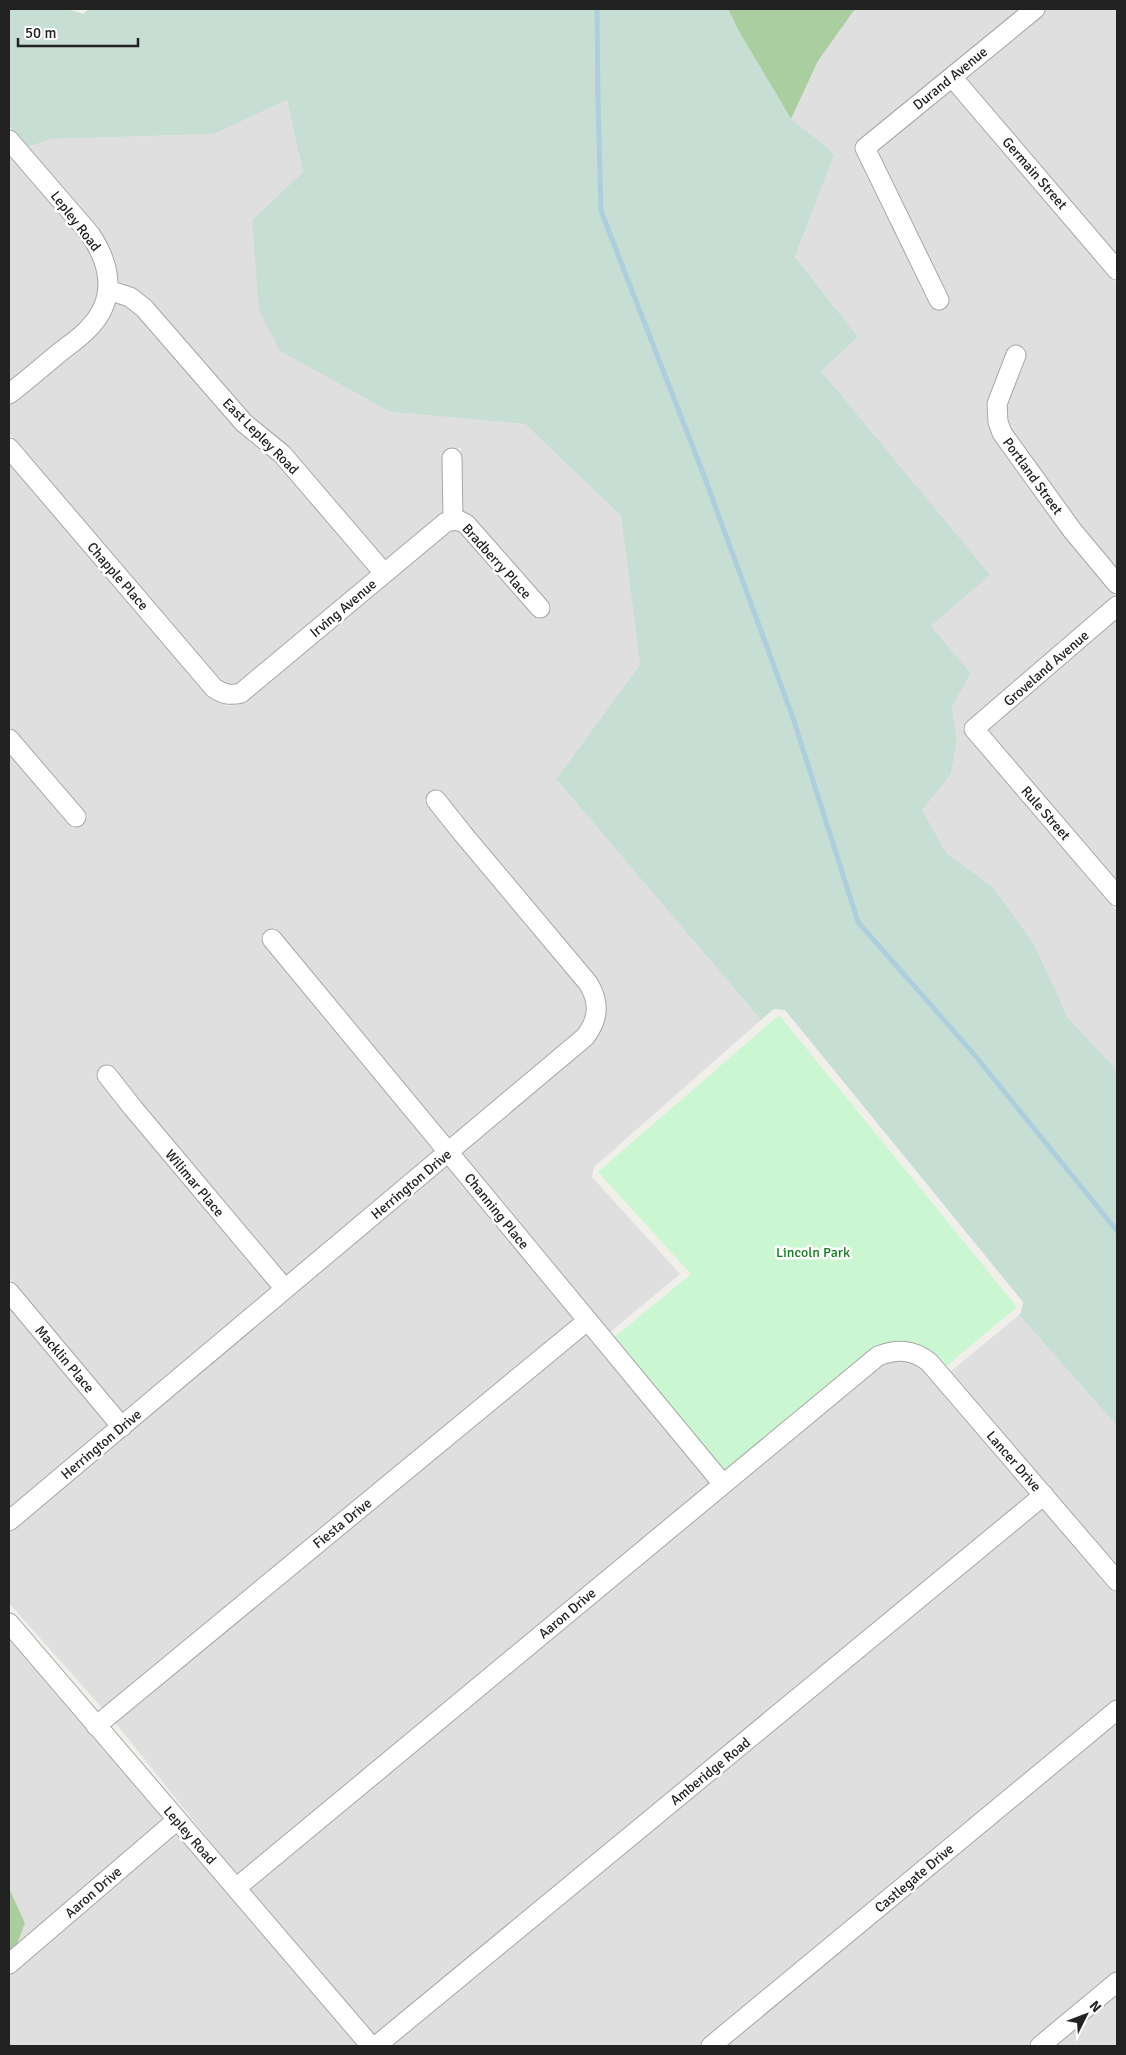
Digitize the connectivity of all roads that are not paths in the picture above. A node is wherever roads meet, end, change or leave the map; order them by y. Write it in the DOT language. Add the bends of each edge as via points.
graph roads {
  1 [pos="1035,9"];
  2 [pos="952,77"];
  3 [pos="9,140"];
  4 [pos="1117,270"];
  5 [pos="108,290"];
  6 [pos="940,300"];
  7 [pos="1016,355"];
  8 [pos="9,394"];
  9 [pos="9,448"];
  10 [pos="452,458"];
  11 [pos="453,520"];
  12 [pos="384,573"];
  13 [pos="1117,584"];
  14 [pos="1117,606"];
  15 [pos="540,608"];
  16 [pos="232,695"];
  17 [pos="974,729"];
  18 [pos="9,739"];
  19 [pos="436,800"];
  20 [pos="76,817"];
  21 [pos="1117,896"];
  22 [pos="272,939"];
  23 [pos="107,1075"];
  24 [pos="449,1152"];
  25 [pos="285,1289"];
  26 [pos="9,1292"];
  27 [pos="587,1321"];
  28 [pos="904,1350"];
  29 [pos="122,1427"];
  30 [pos="723,1484"];
  31 [pos="1044,1495"];
  32 [pos="9,1521"];
  33 [pos="1117,1581"];
  34 [pos="9,1623"];
  35 [pos="1117,1710"];
  36 [pos="96,1726"];
  37 [pos="177,1820"];
  38 [pos="236,1888"];
  39 [pos="9,1964"];
  40 [pos="1117,1982"];
  41 [pos="371,2046"];
  42 [pos="376,2046"];
  43 [pos="710,2046"];
  44 [pos="1040,2046"];
  1 -- 2 [label="street, Durand Avenue"];
  2 -- 4 [label="street, Germain Street"];
  2 -- 6 [label="street, Durand Avenue" via="865,148"];
  3 -- 5 [label="street, Lepley Road" via="100,249 105,260"];
  5 -- 8 [label="street, Lepley Road" via="100,314 89,328"];
  5 -- 12 [label="street, East Lepley Road" via="130,297 144,308 244,423 282,454"];
  7 -- 13 [label="street, Portland Street" via="997,404 998,422 1011,447 1072,530"];
  9 -- 16 [label="street, Chapple Place" via="214,688 222,694"];
  10 -- 11 [label="street, Bradberry Place"];
  11 -- 12 [label="street, Irving Avenue" via="446,522"];
  11 -- 15 [label="street, Bradberry Place" via="466,524"];
  12 -- 16 [label="street, Irving Avenue" via="241,693"];
  14 -- 17 [label="street, Groveland Avenue"];
  17 -- 21 [label="street, Rule Street"];
  18 -- 20 [label="street"];
  19 -- 24 [label="street, Herrington Drive" via="588,982 597,1001 597,1015 586,1037"];
  22 -- 24 [label="street, Channing Place"];
  23 -- 25 [label="street, Wilimar Place"];
  24 -- 25 [label="street, Herrington Drive"];
  24 -- 27 [label="street, Channing Place"];
  25 -- 29 [label="street, Herrington Drive"];
  26 -- 29 [label="street, Macklin Place"];
  27 -- 30 [label="street, Channing Place"];
  27 -- 36 [label="street, Fiesta Drive"];
  28 -- 30 [label="street, Aaron Drive" via="878,1356"];
  28 -- 31 [label="street, Lancer Drive" via="929,1362"];
  29 -- 32 [label="street, Herrington Drive"];
  30 -- 38 [label="street, Aaron Drive"];
  31 -- 33 [label="street, Lancer Drive"];
  31 -- 42 [label="street, Amberidge Road"];
  34 -- 36 [label="street, Lepley Road"];
  35 -- 43 [label="street, Castlegate Drive"];
  36 -- 37 [label="street, Lepley Road"];
  37 -- 38 [label="street, Lepley Road"];
  37 -- 39 [label="street, Aaron Drive"];
  38 -- 41 [label="street, Lepley Road"];
  40 -- 44 [label="street"];
}
